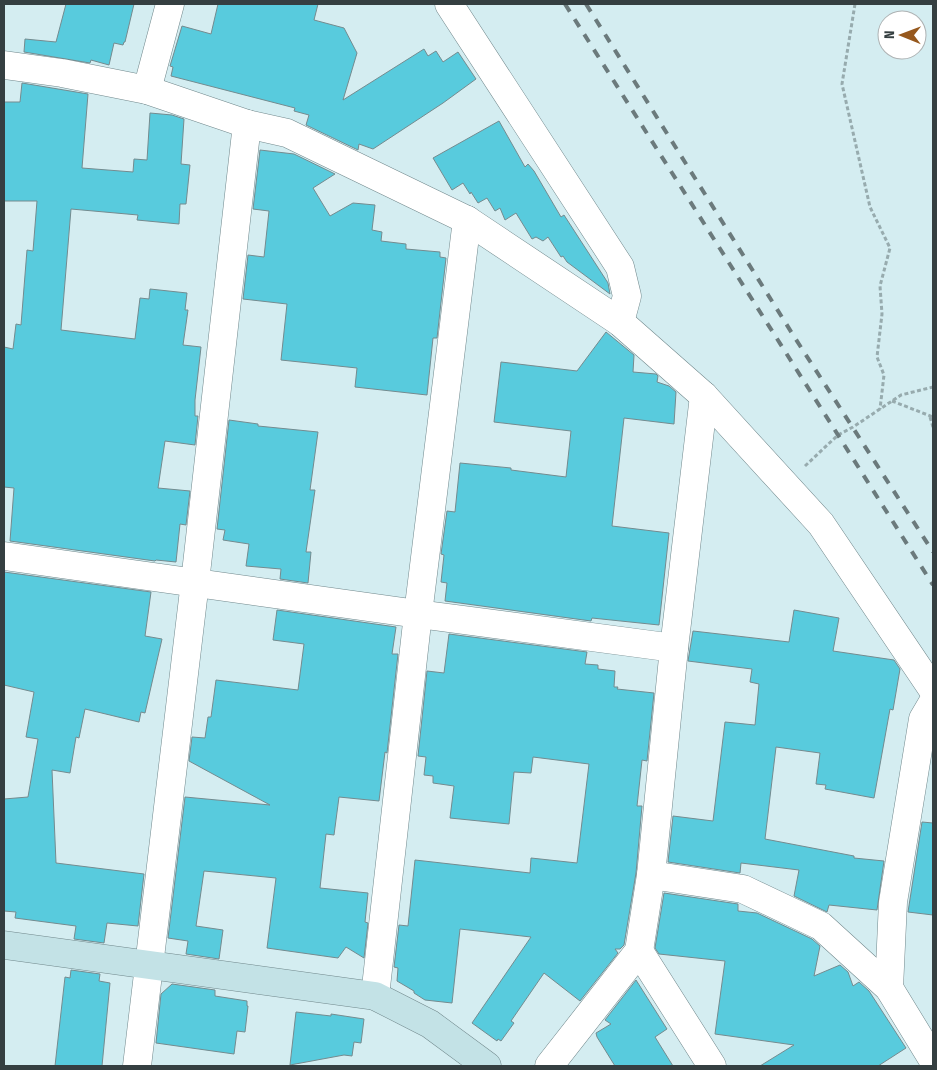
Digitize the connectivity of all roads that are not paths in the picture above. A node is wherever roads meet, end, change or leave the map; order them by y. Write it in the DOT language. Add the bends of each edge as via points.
graph roads {
  1 [pos="170,4"];
  2 [pos="449,4"];
  3 [pos="4,65"];
  4 [pos="147,90"];
  5 [pos="247,124"];
  6 [pos="467,220"];
  7 [pos="620,322"];
  8 [pos="704,396"];
  9 [pos="4,556"];
  10 [pos="195,582"];
  11 [pos="418,614"];
  12 [pos="674,648"];
  13 [pos="933,690"];
  14 [pos="933,702"];
  15 [pos="651,875"];
  16 [pos="4,946"];
  17 [pos="639,951"];
  18 [pos="149,964"];
  19 [pos="890,988"];
  20 [pos="375,996"];
  21 [pos="933,1060"];
  22 [pos="138,1066"];
  23 [pos="487,1066"];
  24 [pos="549,1066"];
  25 [pos="712,1066"];
  1 -- 4 [label="street"];
  2 -- 7 [label="street" via="620,267 627,296"];
  3 -- 4 [label="street"];
  4 -- 5 [label="street"];
  5 -- 6 [label="street" via="287,133"];
  5 -- 10 [label="street"];
  6 -- 7 [label="street"];
  6 -- 11 [label="street"];
  7 -- 8 [label="street"];
  8 -- 12 [label="street"];
  8 -- 13 [label="street" via="821,524"];
  9 -- 10 [label="street"];
  10 -- 11 [label="street"];
  10 -- 18 [label="street"];
  11 -- 12 [label="street"];
  11 -- 20 [label="street"];
  12 -- 15 [label="street"];
  14 -- 19 [label="street" via="922,720 893,902"];
  15 -- 17 [label="street"];
  15 -- 19 [label="street" via="743,889 820,926"];
  16 -- 18 [label="street"];
  17 -- 24 [label="street"];
  17 -- 25 [label="street"];
  18 -- 20 [label="street"];
  18 -- 22 [label="street"];
  19 -- 21 [label="street"];
  20 -- 23 [label="street" via="430,1024"];
}
